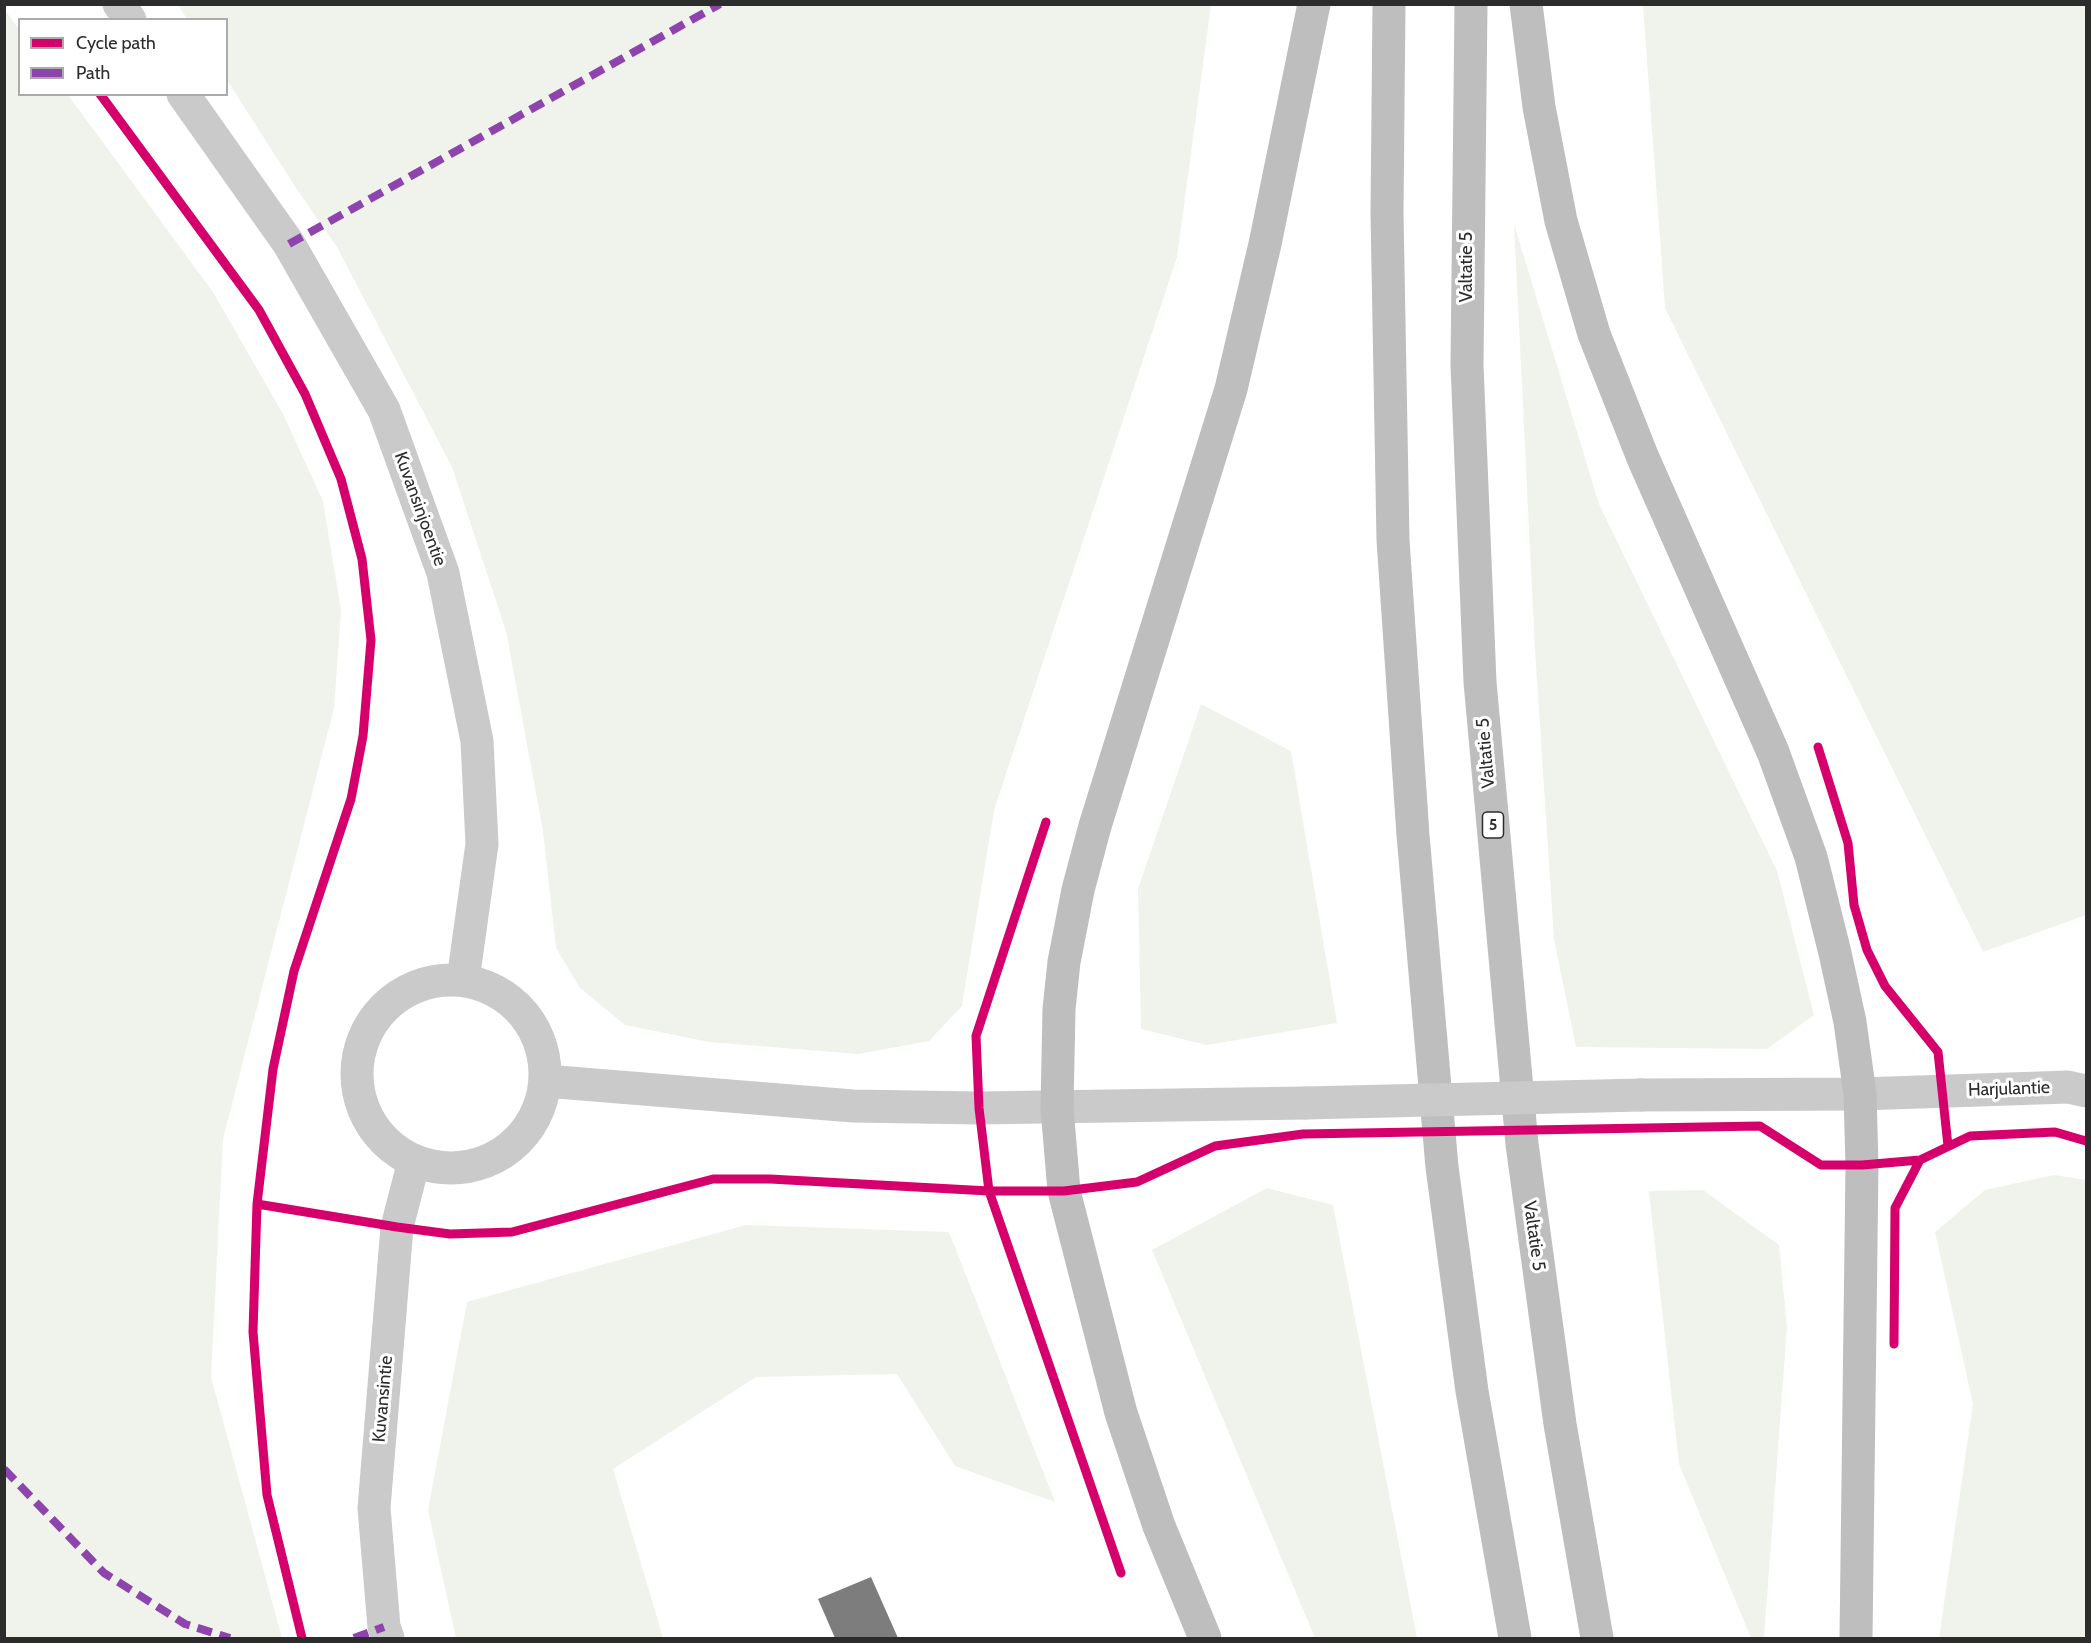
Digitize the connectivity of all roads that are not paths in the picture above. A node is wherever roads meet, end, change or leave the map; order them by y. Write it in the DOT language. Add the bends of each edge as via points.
graph roads {
  1 [pos="120,4"];
  2 [pos="1314,4"];
  3 [pos="1389,4"];
  4 [pos="1471,4"];
  5 [pos="1527,4"];
  6 [pos="129,18"];
  7 [pos="184,96"];
  8 [pos="463,980"];
  9 [pos="545,1081"];
  10 [pos="2086,1091"];
  11 [pos="1860,1094"];
  12 [pos="1057,1108"];
  13 [pos="414,1161"];
  14 [pos="388,1638"];
  15 [pos="1205,1638"];
  16 [pos="1515,1638"];
  17 [pos="1597,1638"];
  18 [pos="1856,1638"];
  1 -- 6 [label="street"];
  2 -- 12 [label="highway" via="1231,389 1078,890 1059,1009"];
  3 -- 16 [label="highway" via="1387,213 1393,540 1413,835 1444,1178 1472,1391"];
  4 -- 17 [label="highway, Valtatie 5 / 5" via="1467,365 1480,682 1522,1144 1560,1424"];
  5 -- 11 [label="highway" via="1539,106 1561,221 1594,334 1643,458 1773,752 1811,857 1850,1022"];
  7 -- 8 [label="street, Kuvansinjoentie" via="289,244 384,410 443,573 477,741 482,843"];
  8 -- 9 [label="street" via="491,987 515,1004 533,1026 543,1053"];
  8 -- 13 [label="street" via="433,980 405,991 381,1009 364,1034 356,1064 358,1094 369,1122 388,1145"];
  9 -- 12 [label="street, Harjulantie" via="853,1106"];
  9 -- 13 [label="street" via="538,1110 523,1135 500,1155 472,1166 443,1168"];
  10 -- 11 [label="street, Harjulantie" via="2068,1087"];
  11 -- 12 [label="street, Harjulantie, bridge"];
  11 -- 18 [label="highway"];
  12 -- 15 [label="highway" via="1064,1191 1121,1413 1159,1526"];
  13 -- 14 [label="street, Kuvansintie" via="397,1227 374,1508"];
}
